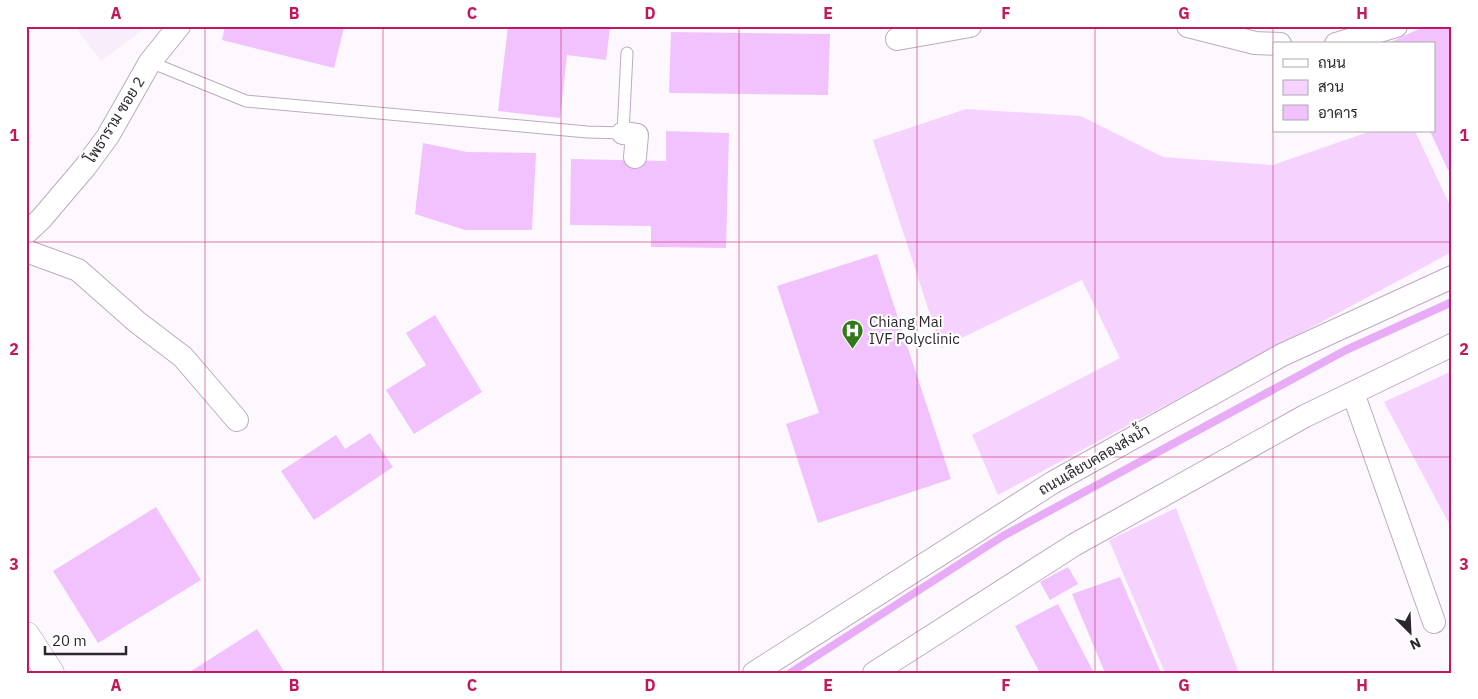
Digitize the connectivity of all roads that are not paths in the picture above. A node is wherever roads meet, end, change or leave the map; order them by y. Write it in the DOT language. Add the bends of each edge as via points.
graph roads {
  1 [pos="179,26"];
  2 [pos="970,26"];
  3 [pos="1188,26"];
  4 [pos="1396,26"];
  5 [pos="897,39"];
  6 [pos="1343,42"];
  7 [pos="1273,44"];
  8 [pos="627,53"];
  9 [pos="150,62"];
  10 [pos="622,133"];
  11 [pos="635,157"];
  12 [pos="26,233"];
  13 [pos="26,251"];
  14 [pos="1452,277"];
  15 [pos="1452,345"];
  16 [pos="1353,393"];
  17 [pos="237,420"];
  18 [pos="1434,622"];
  19 [pos="26,636"];
  20 [pos="50,673"];
  21 [pos="754,673"];
  22 [pos="874,673"];
  1 -- 9 [label="street, โพธาราม ซอย 2"];
  2 -- 5 [label="street"];
  3 -- 7 [label="street" via="1255,43"];
  4 -- 6 [label="street"];
  8 -- 10 [label="lane"];
  9 -- 10 [label="lane" via="246,101"];
  9 -- 12 [label="street, โพธาราม ซอย 2" via="108,136 86,166"];
  10 -- 11 [label="street" via="636,134"];
  13 -- 17 [label="street" via="78,270 183,357"];
  14 -- 21 [label="street, ถนนเลียบคลองส่งน้ำ" via="1282,355 1052,482"];
  15 -- 16 [label="street"];
  16 -- 18 [label="street"];
  16 -- 22 [label="street" via="1305,416 1074,545"];
  19 -- 20 [label="street"];
}
